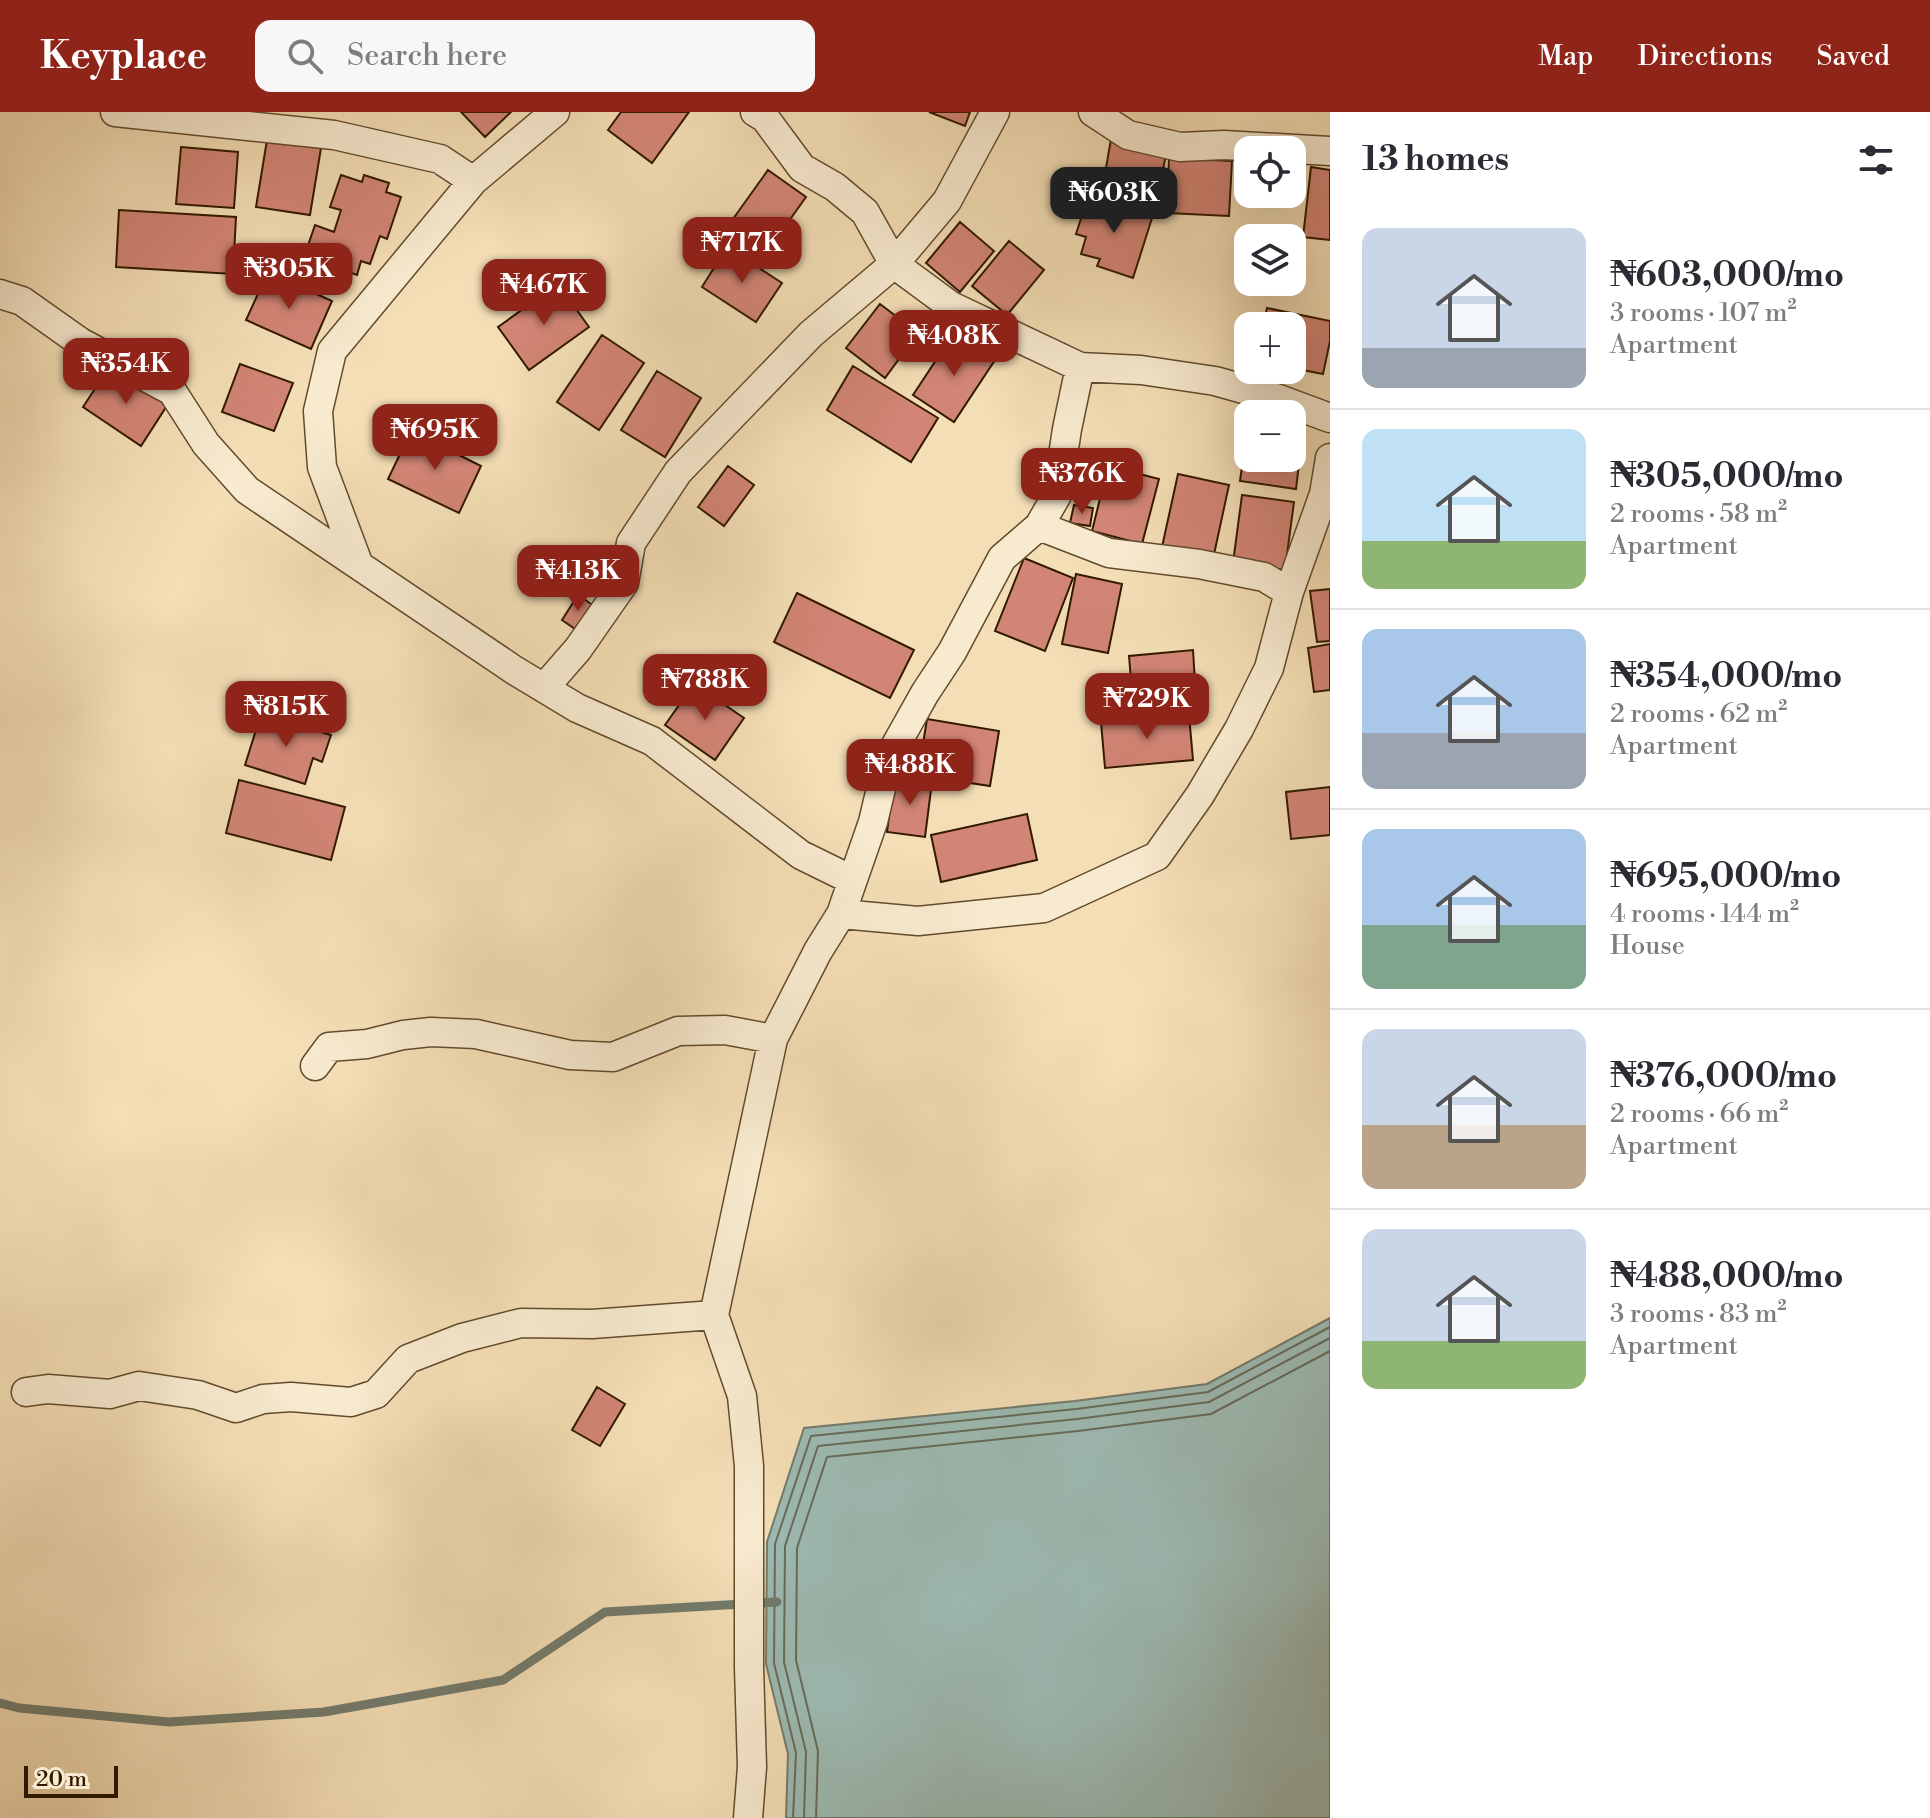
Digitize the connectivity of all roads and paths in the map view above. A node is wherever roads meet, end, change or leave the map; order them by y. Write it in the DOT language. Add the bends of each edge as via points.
graph roads {
  1 [pos="115,112"];
  2 [pos="555,112"];
  3 [pos="755,112"];
  4 [pos="995,112"];
  5 [pos="1093,112"];
  6 [pos="1330,151"];
  7 [pos="473,181"];
  8 [pos="894,264"];
  9 [pos="0,294"];
  10 [pos="1080,367"];
  11 [pos="1330,418"];
  12 [pos="1330,458"];
  13 [pos="1039,526"];
  14 [pos="1318,545"];
  15 [pos="358,563"];
  16 [pos="1289,592"];
  17 [pos="544,688"];
  18 [pos="852,880"];
  19 [pos="841,914"];
  20 [pos="773,1039"];
  21 [pos="315,1066"];
  22 [pos="714,1315"];
  23 [pos="26,1392"];
  24 [pos="748,1818"];
  1 -- 7 [label="street" via="334,135 440,159"];
  2 -- 7 [label="street"];
  3 -- 8 [label="street" via="802,168 865,212"];
  4 -- 8 [label="street" via="947,201"];
  5 -- 6 [label="street" via="1128,135 1180,147"];
  7 -- 15 [label="street" via="332,351 318,411 322,467"];
  8 -- 10 [label="street" via="951,306"];
  8 -- 17 [label="street" via="811,334 678,472 631,543 624,583"];
  9 -- 15 [label="street" via="22,301 80,342 172,391 206,444 247,490"];
  10 -- 11 [label="street" via="1215,381"];
  10 -- 13 [label="street" via="1057,495"];
  12 -- 14 [label="street"];
  13 -- 16 [label="street" via="1109,553 1264,577"];
  13 -- 18 [label="street" via="1002,558 888,759"];
  14 -- 16 [label="street"];
  15 -- 17 [label="street"];
  16 -- 19 [label="street" via="1269,668 1239,729 1157,856 1044,908 918,921"];
  17 -- 18 [label="street" via="652,741 801,855"];
  18 -- 19 [label="street"];
  19 -- 20 [label="street"];
  20 -- 21 [label="street" via="725,1030 678,1031 613,1057 570,1055 476,1034 431,1032 329,1047"];
  20 -- 22 [label="street"];
  22 -- 23 [label="street" via="521,1323 408,1359 376,1394 351,1402 291,1397 236,1408 198,1395 139,1386 110,1394"];
  22 -- 24 [label="street" via="742,1396 749,1466"];
}
